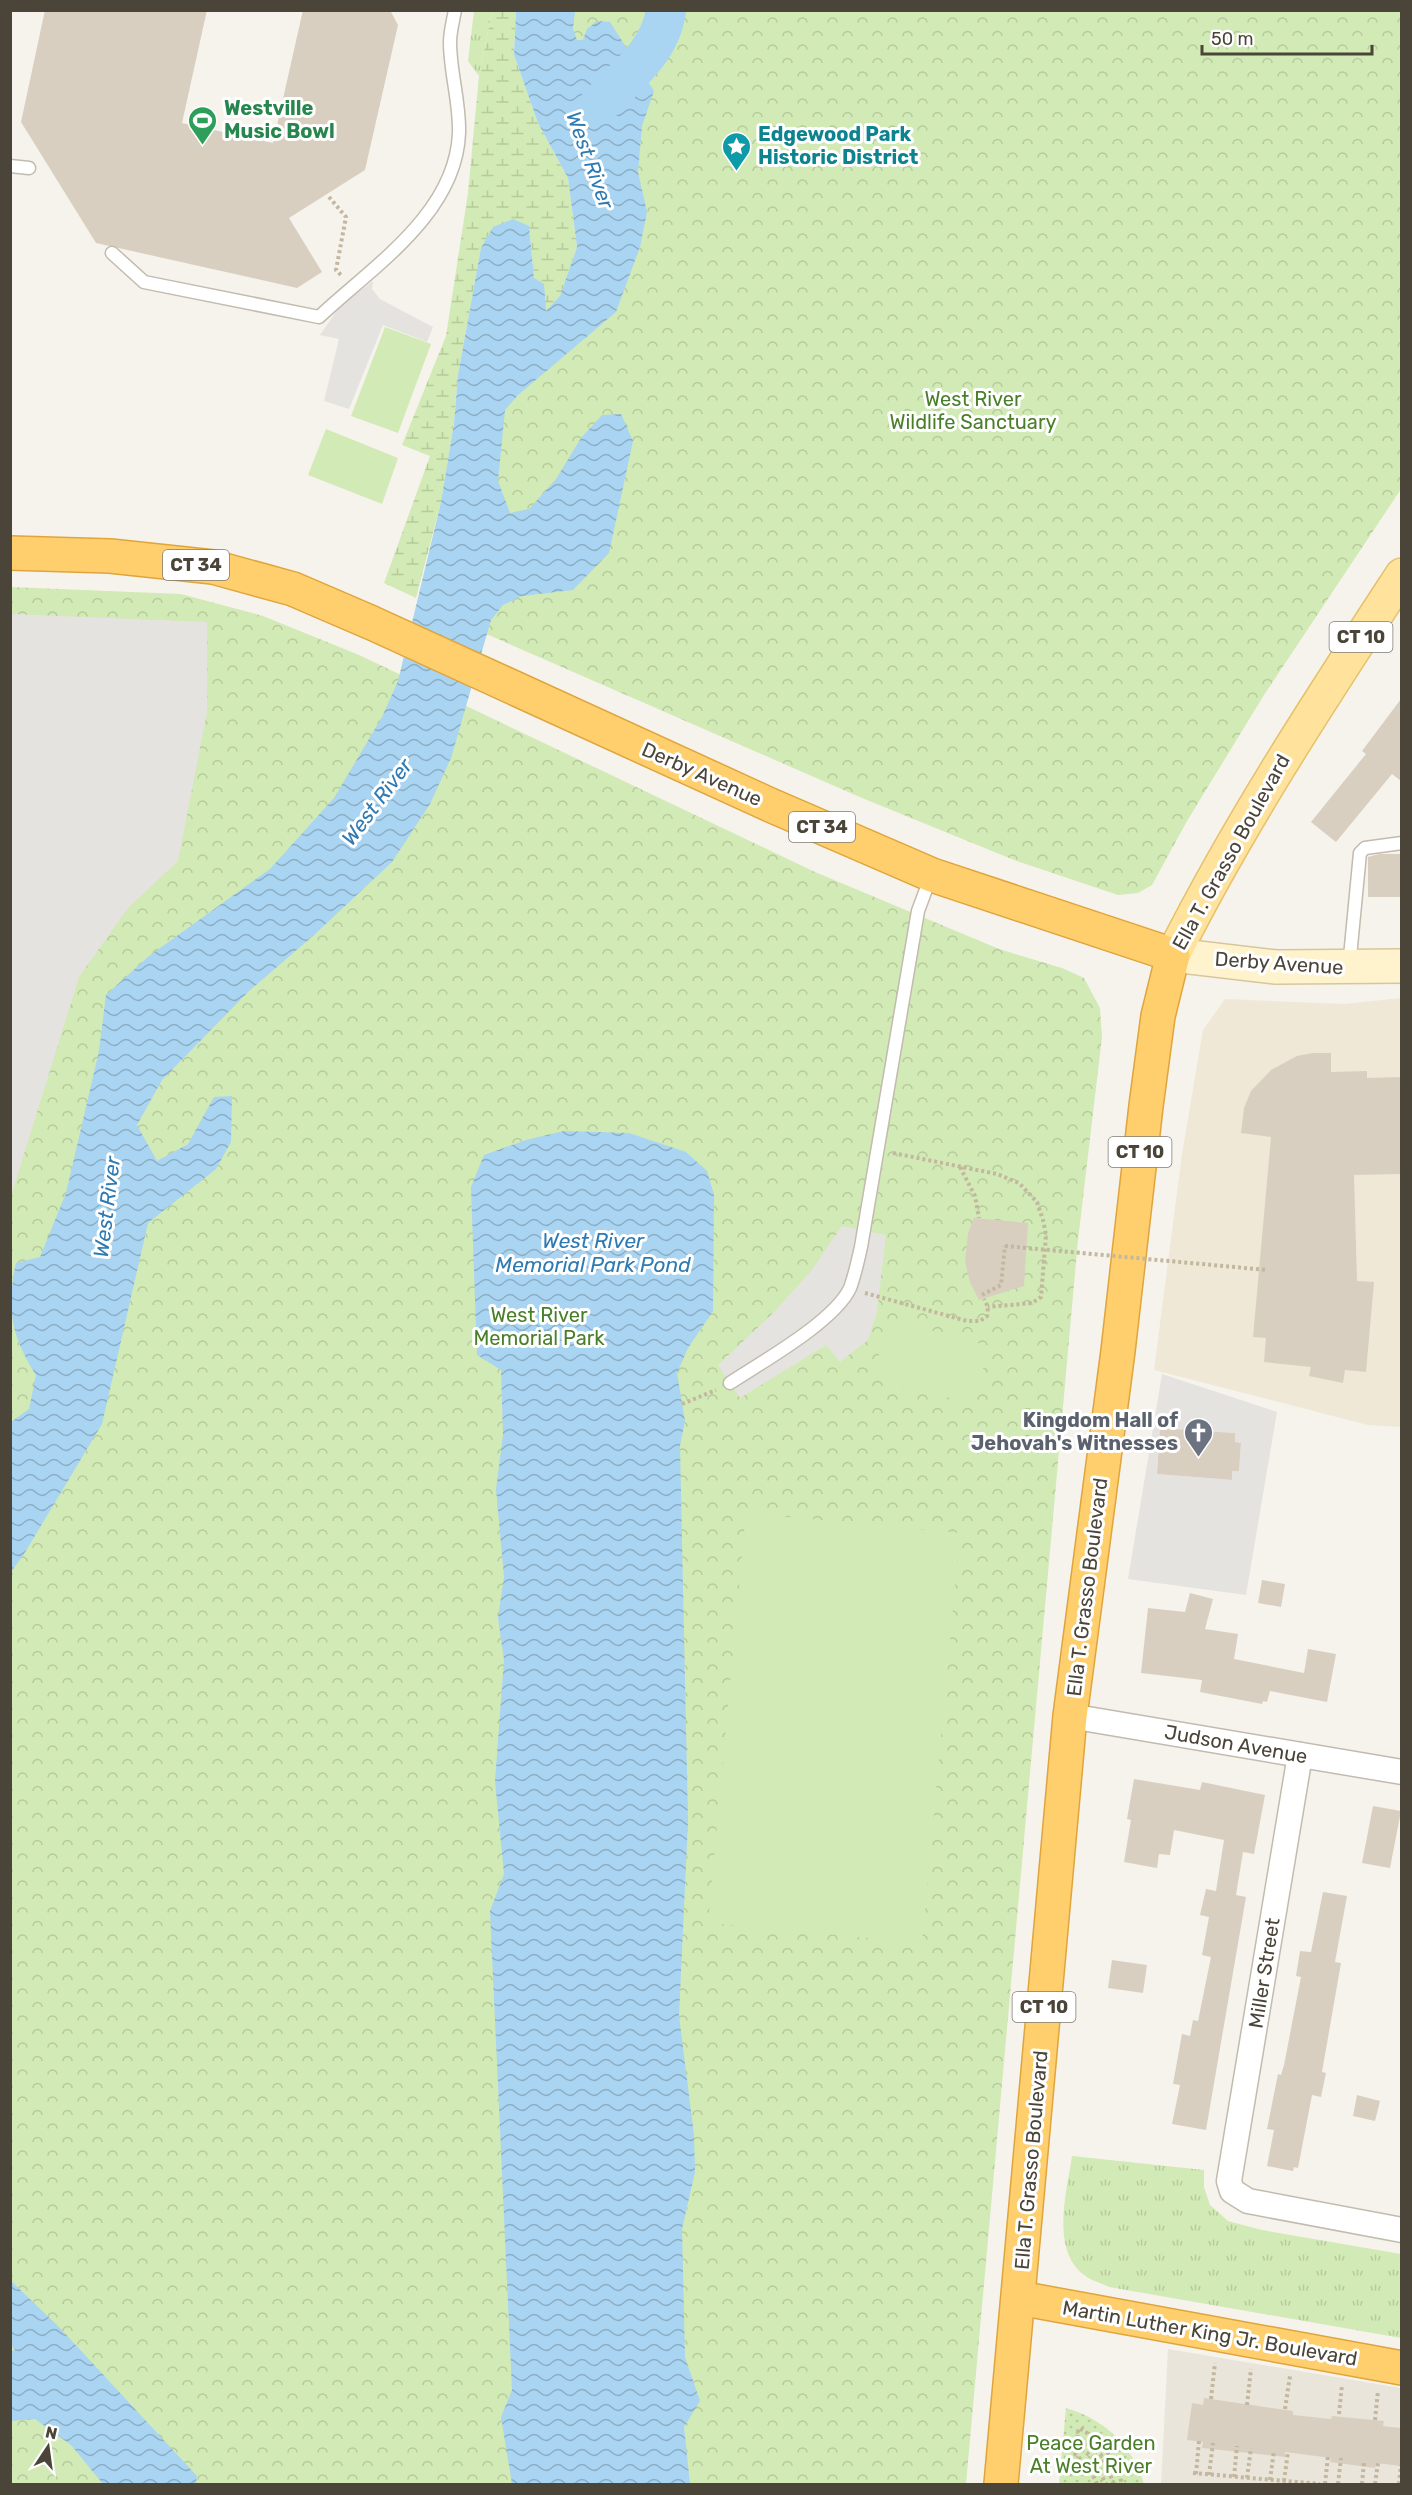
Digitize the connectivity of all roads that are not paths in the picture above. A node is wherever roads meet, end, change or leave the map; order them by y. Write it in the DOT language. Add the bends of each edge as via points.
graph roads {
  1 [pos="455,10"];
  2 [pos="10,165"];
  3 [pos="29,168"];
  4 [pos="112,253"];
  5 [pos="10,553"];
  6 [pos="1401,575"];
  7 [pos="1401,843"];
  8 [pos="932,874"];
  9 [pos="1173,955"];
  10 [pos="1401,966"];
  11 [pos="1348,968"];
  12 [pos="730,1383"];
  13 [pos="1070,1716"];
  14 [pos="1300,1755"];
  15 [pos="1401,1772"];
  16 [pos="1401,2230"];
  17 [pos="1019,2298"];
  18 [pos="1401,2368"];
  19 [pos="1001,2484"];
  1 -- 4 [label="lane" via="450,42 459,136 448,181 430,213 406,239 319,317 144,282"];
  2 -- 3 [label="lane"];
  5 -- 8 [label="highway, Derby Avenue / CT 34" via="110,556 213,567 293,589"];
  6 -- 9 [label="main road, Ella T. Grasso Boulevard / CT 10" via="1297,735"];
  7 -- 11 [label="lane" via="1365,848 1360,854"];
  8 -- 9 [label="highway, Derby Avenue / CT 34"];
  8 -- 12 [label="lane" via="918,911 861,1247 850,1288 839,1304 812,1328"];
  9 -- 11 [label="main road, Derby Avenue" via="1276,967"];
  9 -- 13 [label="highway, Ella T. Grasso Boulevard / CT 10" via="1158,1016 1144,1118"];
  10 -- 11 [label="main road, Derby Avenue"];
  13 -- 14 [label="street, Judson Avenue"];
  13 -- 17 [label="highway, Ella T. Grasso Boulevard / CT 10"];
  14 -- 15 [label="street, Judson Avenue"];
  14 -- 16 [label="street, Miller Street" via="1229,2181 1232,2191 1248,2201"];
  17 -- 18 [label="highway, Martin Luther King Jr. Boulevard"];
  17 -- 19 [label="highway, Ella T. Grasso Boulevard / CT 10"];
}
